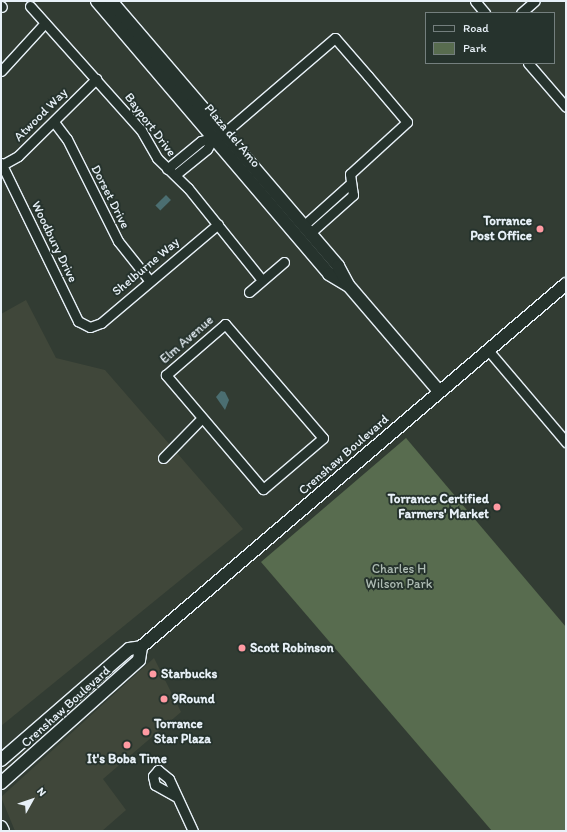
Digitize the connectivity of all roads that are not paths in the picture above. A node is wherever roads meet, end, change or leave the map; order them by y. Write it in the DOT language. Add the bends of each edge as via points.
graph roads {
  1 [pos="475,1"];
  2 [pos="535,1"];
  3 [pos="106,3"];
  4 [pos="30,6"];
  5 [pos="484,12"];
  6 [pos="522,12"];
  7 [pos="45,23"];
  8 [pos="529,64"];
  9 [pos="1,71"];
  10 [pos="96,79"];
  11 [pos="566,107"];
  12 [pos="54,122"];
  13 [pos="221,134"];
  14 [pos="184,154"];
  15 [pos="190,162"];
  16 [pos="2,164"];
  17 [pos="167,169"];
  18 [pos="175,175"];
  19 [pos="218,224"];
  20 [pos="305,233"];
  21 [pos="284,262"];
  22 [pos="149,280"];
  23 [pos="262,280"];
  24 [pos="566,284"];
  25 [pos="249,292"];
  26 [pos="90,327"];
  27 [pos="488,350"];
  28 [pos="439,392"];
  29 [pos="202,418"];
  30 [pos="566,442"];
  31 [pos="163,458"];
  32 [pos="141,647"];
  33 [pos="1,760"];
  34 [pos="1,783"];
  35 [pos="176,796"];
  36 [pos="1,827"];
  37 [pos="3,831"];
  38 [pos="193,831"];
  1 -- 5 [label="street"];
  2 -- 6 [label="street"];
  3 -- 13 [label="main road, Plaza del Amo"];
  4 -- 7 [label="street, Bayport Drive"];
  7 -- 9 [label="street"];
  7 -- 10 [label="street, Bayport Drive"];
  8 -- 11 [label="street"];
  10 -- 12 [label="street, Atwood Way"];
  10 -- 17 [label="street, Bayport Drive" via="141,130 157,158"];
  12 -- 16 [label="street, Atwood Way" via="18,156"];
  12 -- 22 [label="street, Dorset Drive" via="67,139 118,241"];
  13 -- 14 [label="street" via="201,141"];
  13 -- 15 [label="street"];
  13 -- 20 [label="main road, Plaza del Amo"];
  13 -- 20 [label="street" via="335,38 407,122 350,174 352,195"];
  14 -- 15 [label="street"];
  14 -- 17 [label="street"];
  15 -- 18 [label="street"];
  16 -- 26 [label="street, Woodbury Drive" via="78,321"];
  17 -- 18 [label="street, Bayport Drive"];
  18 -- 19 [label="street, Bayport Drive"];
  19 -- 22 [label="street, Shelburne Way"];
  19 -- 23 [label="street, Bayport Drive"];
  20 -- 28 [label="main road, Plaza del Amo" via="329,274 348,285"];
  21 -- 23 [label="street"];
  22 -- 26 [label="street, Shelburne Way" via="101,323"];
  23 -- 25 [label="street"];
  24 -- 27 [label="main road, Crenshaw Boulevard"];
  27 -- 28 [label="main road, Crenshaw Boulevard"];
  27 -- 30 [label="street"];
  28 -- 32 [label="main road, Crenshaw Boulevard"];
  29 -- 29 [label="street, Elm Avenue" via="263,489 323,438 225,324 166,376"];
  29 -- 31 [label="street"];
  32 -- 33 [label="main road, Crenshaw Boulevard" via="129,649"];
  32 -- 34 [label="main road, Crenshaw Boulevard" via="139,660"];
  35 -- 38 [label="street"];
  36 -- 37 [label="main road"];
}
